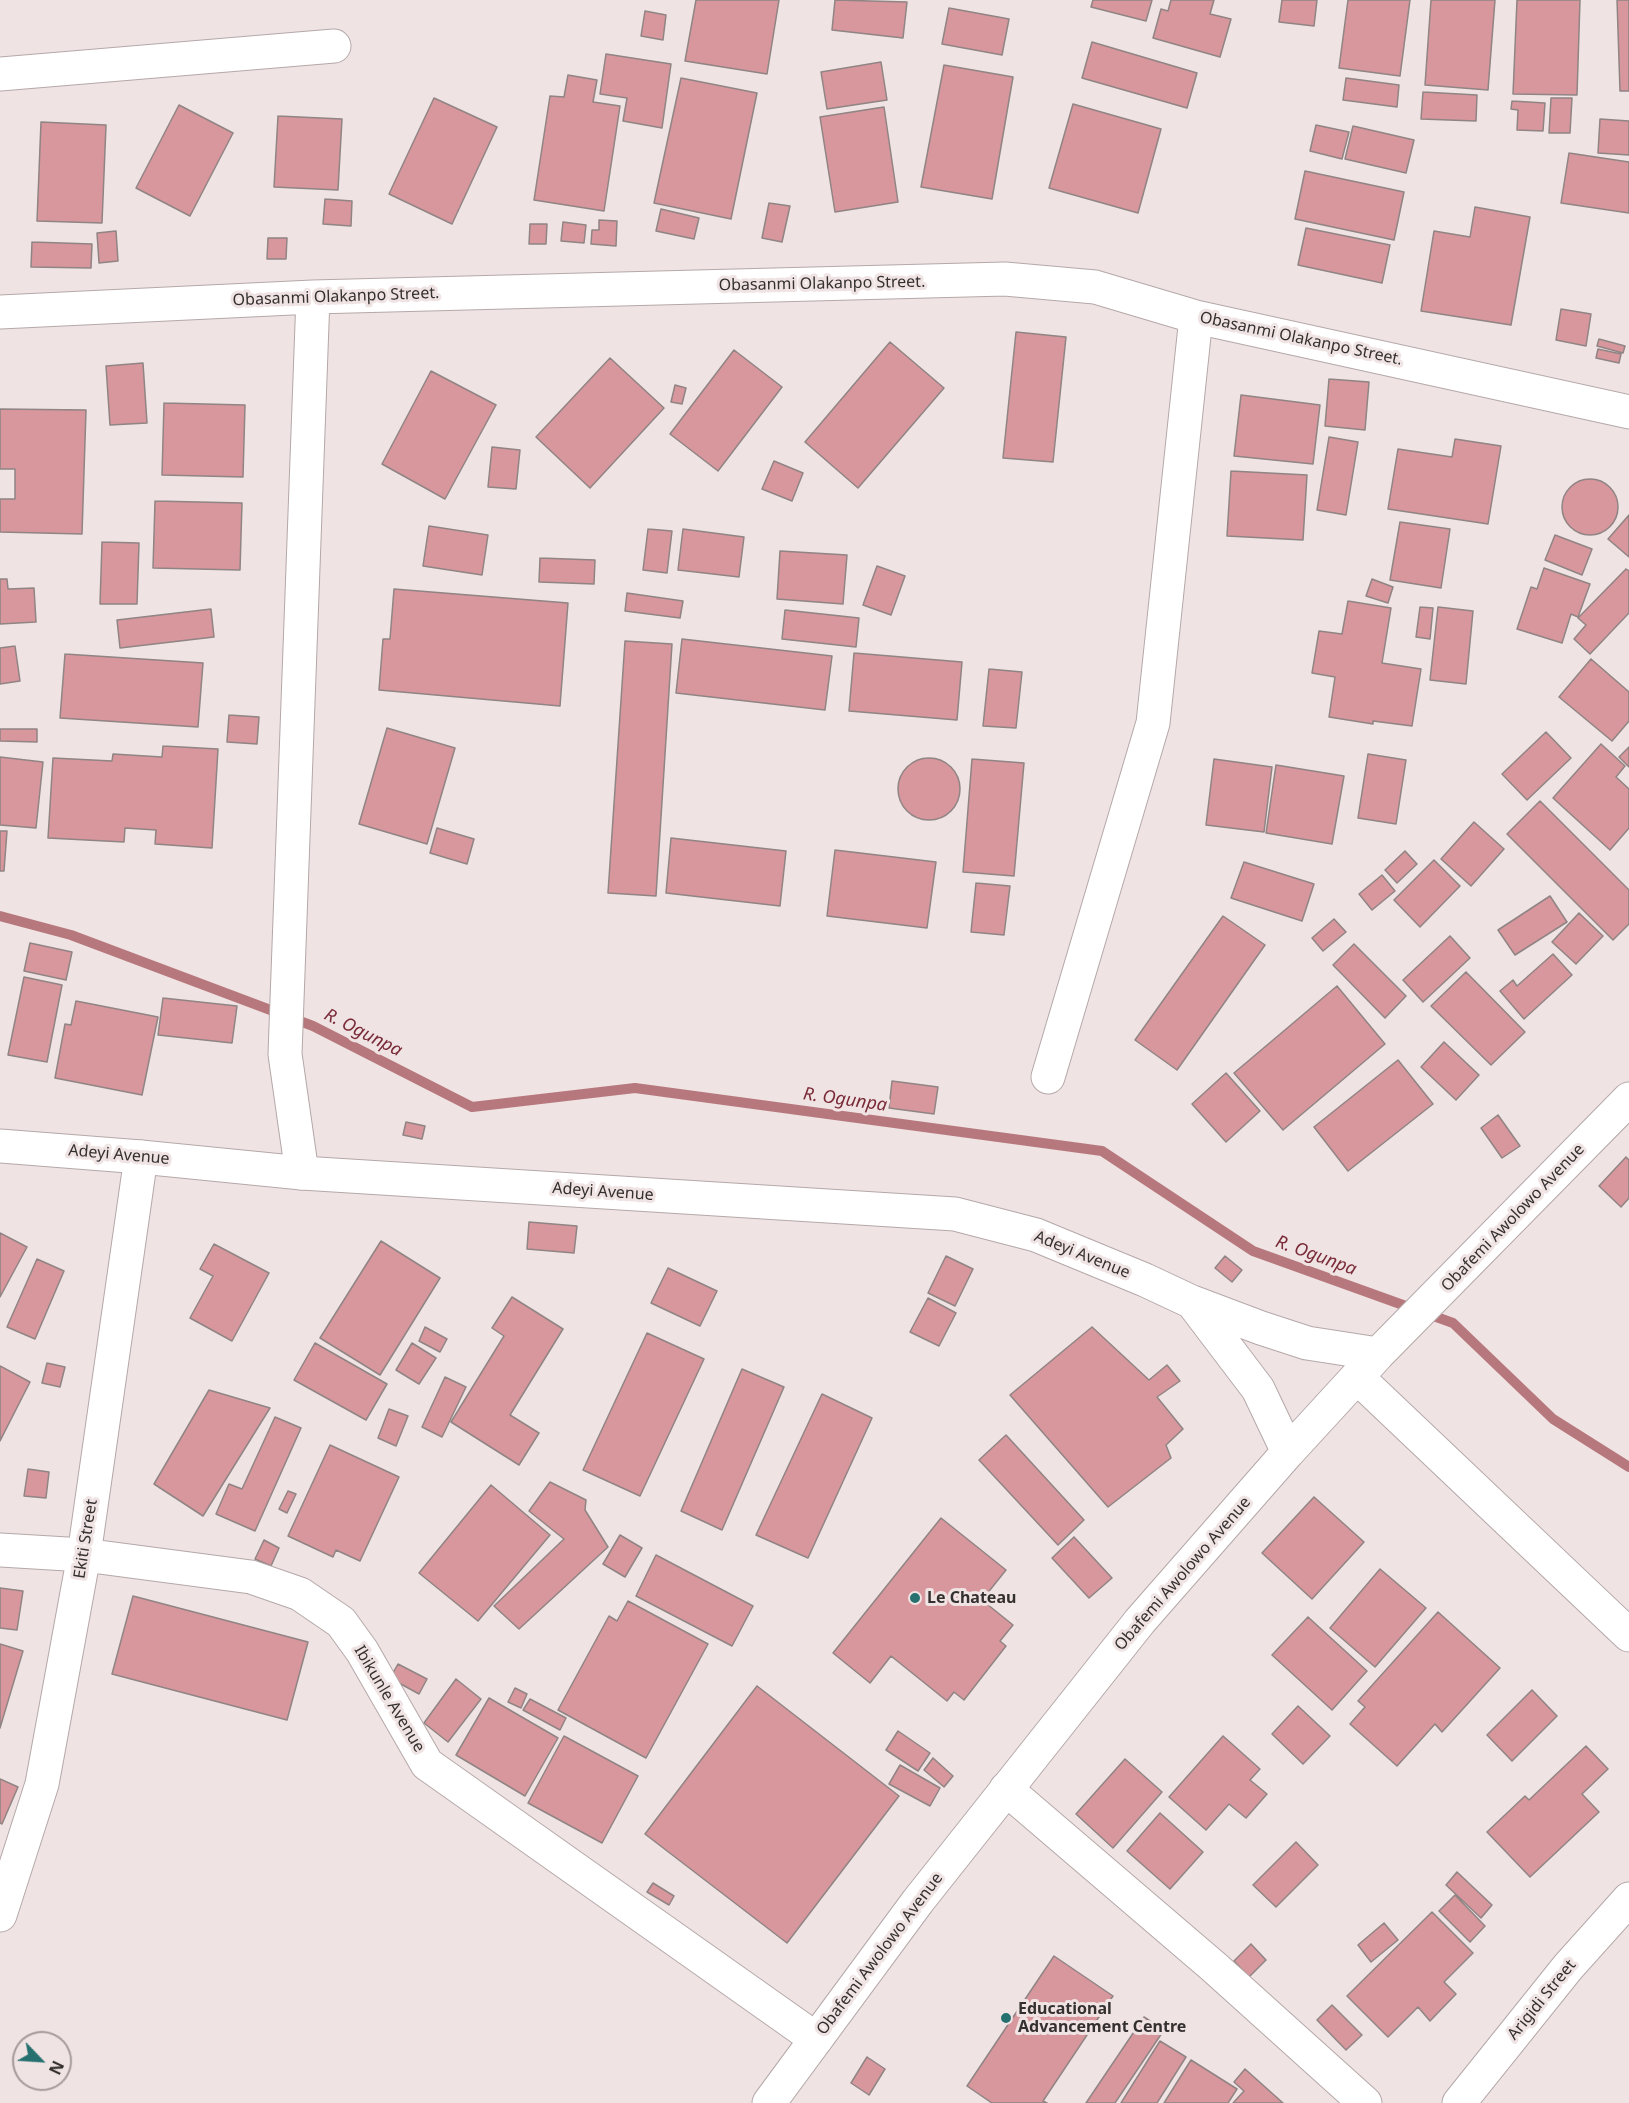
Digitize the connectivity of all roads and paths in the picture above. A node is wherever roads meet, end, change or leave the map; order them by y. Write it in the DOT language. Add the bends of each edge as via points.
graph roads {
  1 [pos="334,46"];
  2 [pos="0,74"];
  3 [pos="313,297"];
  4 [pos="0,312"];
  5 [pos="1196,316"];
  6 [pos="1629,412"];
  7 [pos="1048,1077"];
  8 [pos="1629,1099"];
  9 [pos="0,1146"];
  10 [pos="141,1156"];
  11 [pos="302,1173"];
  12 [pos="1192,1302"];
  13 [pos="1367,1366"];
  14 [pos="1288,1452"];
  15 [pos="0,1550"];
  16 [pos="84,1555"];
  17 [pos="1629,1635"];
  18 [pos="1006,1789"];
  19 [pos="1629,1899"];
  20 [pos="0,1916"];
  21 [pos="816,2039"];
  22 [pos="776,2098"];
  23 [pos="1365,2103"];
  24 [pos="1459,2103"];
  1 -- 2 [label="street"];
  3 -- 4 [label="street, Obasanmi Olakanpo Street."];
  3 -- 5 [label="street, Obasanmi Olakanpo Street." via="1005,279 1095,287"];
  3 -- 11 [label="street" via="285,1054"];
  5 -- 6 [label="street, Obasanmi Olakanpo Street."];
  5 -- 7 [label="street" via="1153,723"];
  8 -- 13 [label="street, Obafemi Awolowo Avenue"];
  9 -- 10 [label="street, Adeyi Avenue"];
  10 -- 11 [label="street, Adeyi Avenue"];
  10 -- 16 [label="street, Ekiti Street"];
  11 -- 12 [label="street, Adeyi Avenue" via="955,1214 1036,1235"];
  12 -- 13 [label="street, Adeyi Avenue"];
  12 -- 14 [label="street, Adeyi Avenue" via="1258,1389"];
  13 -- 14 [label="street, Obafemi Awolowo Avenue"];
  13 -- 17 [label="street"];
  14 -- 18 [label="street, Obafemi Awolowo Avenue" via="1140,1621"];
  15 -- 16 [label="street, Ibikunle Avenue"];
  16 -- 20 [label="street, Ekiti Street" via="42,1784"];
  16 -- 21 [label="street, Ibikunle Avenue" via="251,1577 300,1594 341,1622 427,1764"];
  18 -- 21 [label="street, Obafemi Awolowo Avenue"];
  18 -- 23 [label="street"];
  19 -- 24 [label="street, Arigidi Street" via="1568,1967"];
  21 -- 22 [label="street, Obafemi Awolowo Avenue"];
}
